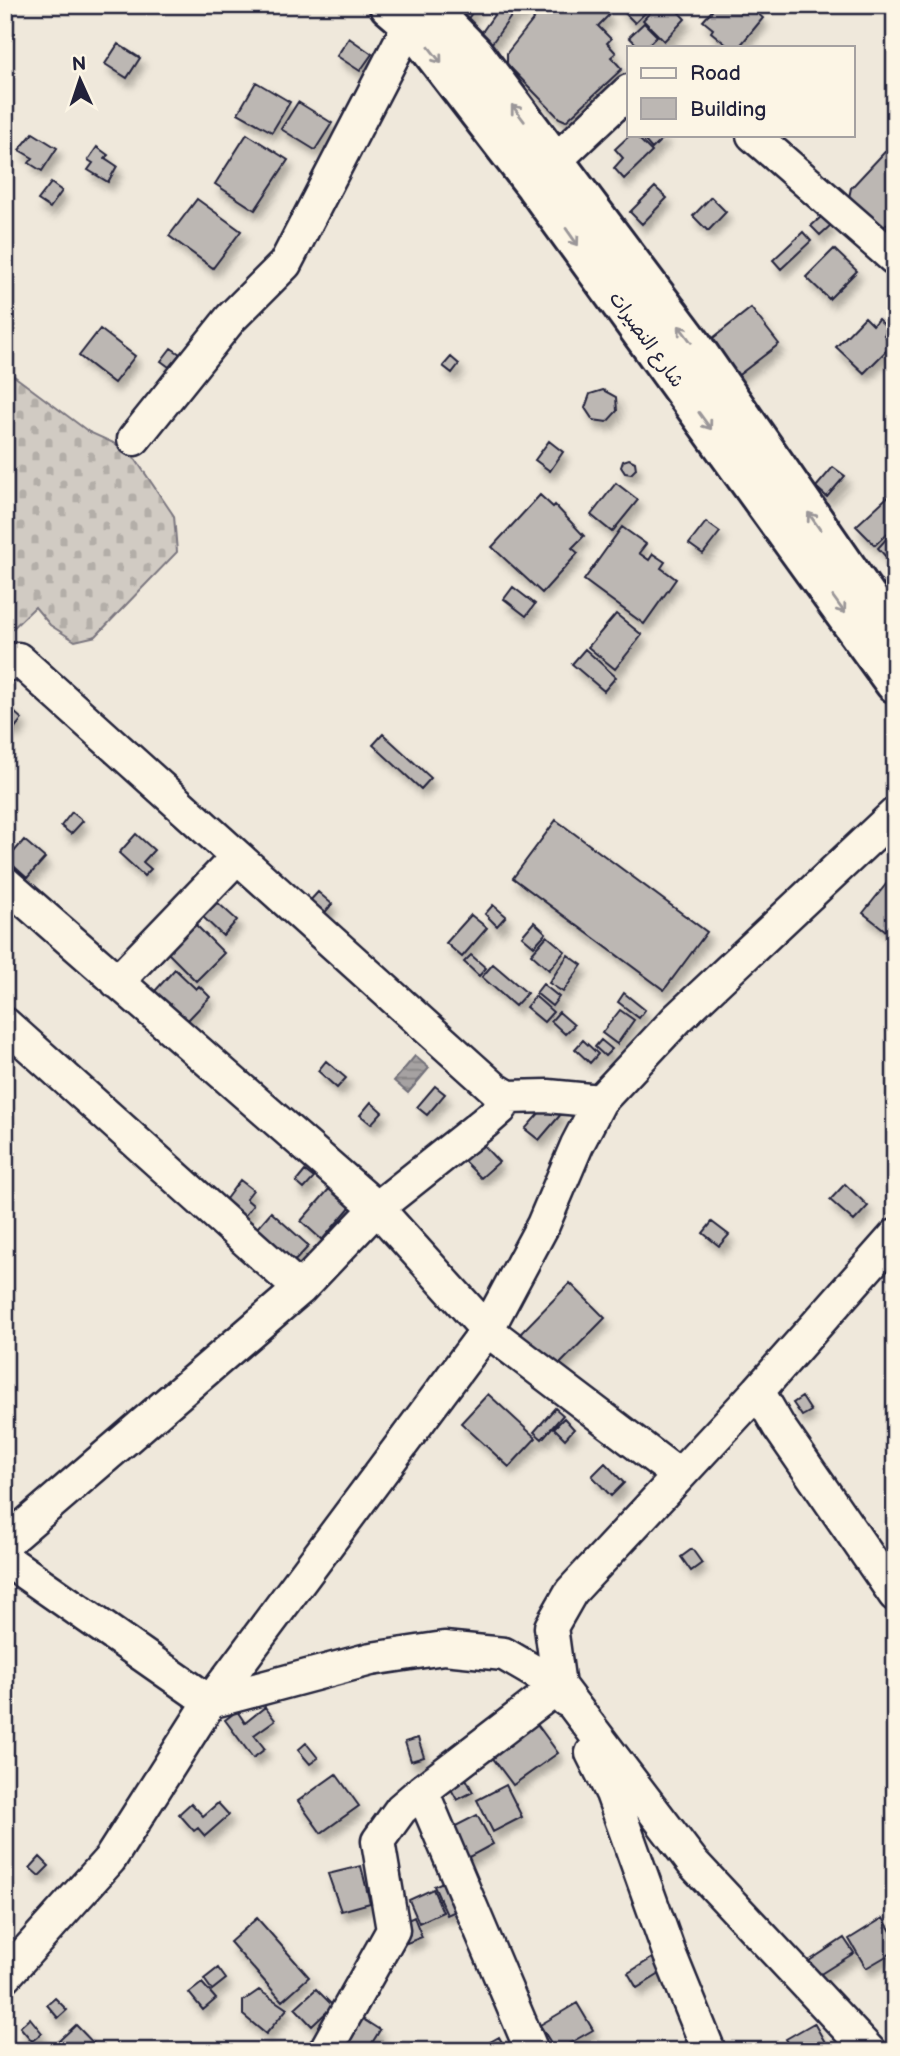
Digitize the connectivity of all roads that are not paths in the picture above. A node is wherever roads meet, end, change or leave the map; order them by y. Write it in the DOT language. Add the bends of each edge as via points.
graph roads {
  1 [pos="408,11"];
  2 [pos="627,93"];
  3 [pos="754,136"];
  4 [pos="555,161"];
  5 [pos="892,251"];
  6 [pos="134,439"];
  7 [pos="895,638"];
  8 [pos="5,666"];
  9 [pos="895,683"];
  10 [pos="895,814"];
  11 [pos="237,857"];
  12 [pos="5,883"];
  13 [pos="117,982"];
  14 [pos="5,1024"];
  15 [pos="508,1097"];
  16 [pos="600,1101"];
  17 [pos="377,1208"];
  18 [pos="895,1236"];
  19 [pos="300,1289"];
  20 [pos="487,1330"];
  21 [pos="758,1391"];
  22 [pos="678,1475"];
  23 [pos="5,1544"];
  24 [pos="5,1559"];
  25 [pos="895,1595"];
  26 [pos="559,1686"];
  27 [pos="210,1702"];
  28 [pos="422,1791"];
  29 [pos="5,1976"];
  30 [pos="325,2051"];
  31 [pos="532,2051"];
  32 [pos="709,2051"];
  33 [pos="869,2051"];
  4 -- 1 [label="main road, شارع النصيرات, one-way" via="473,53"];
  1 -- 6 [label="street" via="285,264 231,318"];
  1 -- 9 [label="main road, شارع النصيرات, one-way"];
  2 -- 4 [label="street"];
  3 -- 5 [label="street"];
  7 -- 4 [label="main road, شارع النصيرات, one-way" via="693,346"];
  8 -- 11 [label="street" via="18,659"];
  10 -- 16 [label="street" via="677,1019"];
  11 -- 13 [label="street"];
  11 -- 15 [label="street"];
  12 -- 13 [label="street"];
  13 -- 17 [label="street"];
  14 -- 19 [label="street"];
  15 -- 16 [label="street"];
  15 -- 17 [label="street" via="500,1110"];
  16 -- 20 [label="street" via="543,1225"];
  17 -- 19 [label="street"];
  17 -- 20 [label="street"];
  18 -- 21 [label="street"];
  19 -- 23 [label="street"];
  20 -- 22 [label="street"];
  20 -- 27 [label="street"];
  21 -- 22 [label="street"];
  21 -- 25 [label="street"];
  22 -- 26 [label="street" via="571,1592 551,1627"];
  24 -- 27 [label="street"];
  26 -- 27 [label="street" via="504,1654 444,1648 371,1659"];
  26 -- 28 [label="street"];
  26 -- 32 [label="street" via="612,1793"];
  26 -- 33 [label="street" via="693,1863"];
  27 -- 29 [label="street" via="110,1859"];
  28 -- 30 [label="street" via="401,1809 379,1842 393,1930"];
  28 -- 31 [label="street"];
}
